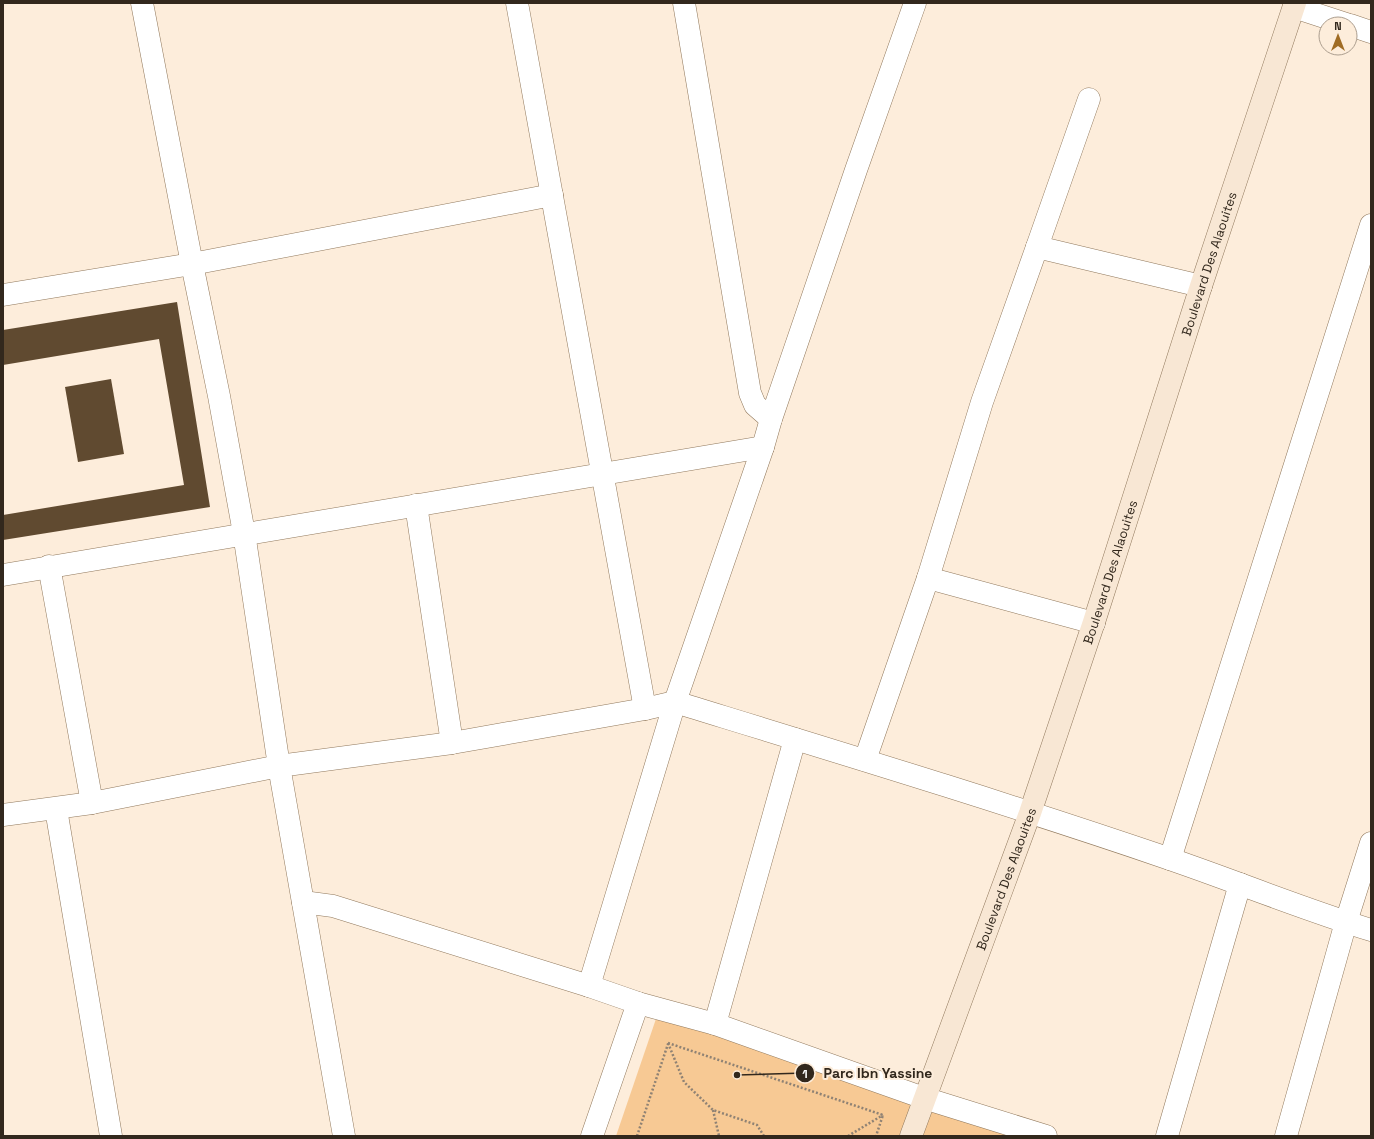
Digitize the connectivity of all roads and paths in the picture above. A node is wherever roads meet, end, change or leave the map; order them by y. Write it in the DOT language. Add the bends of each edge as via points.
graph roads {
  1 [pos="142,3"];
  2 [pos="517,3"];
  3 [pos="684,3"];
  4 [pos="915,3"];
  5 [pos="1290,4"];
  6 [pos="1324,16"];
  7 [pos="1358,28"];
  8 [pos="1371,32"];
  9 [pos="1089,99"];
  10 [pos="552,195"];
  11 [pos="1371,225"];
  12 [pos="1036,247"];
  13 [pos="192,264"];
  14 [pos="1201,286"];
  15 [pos="3,295"];
  16 [pos="771,418"];
  17 [pos="763,447"];
  18 [pos="601,473"];
  19 [pos="416,505"];
  20 [pos="244,533"];
  21 [pos="49,566"];
  22 [pos="3,575"];
  23 [pos="928,578"];
  24 [pos="1094,622"];
  25 [pos="675,702"];
  26 [pos="644,709"];
  27 [pos="795,739"];
  28 [pos="452,743"];
  29 [pos="865,760"];
  30 [pos="279,766"];
  31 [pos="92,803"];
  32 [pos="56,809"];
  33 [pos="1030,813"];
  34 [pos="3,816"];
  35 [pos="1371,843"];
  36 [pos="1170,859"];
  37 [pos="1240,884"];
  38 [pos="303,902"];
  39 [pos="1346,922"];
  40 [pos="1371,930"];
  41 [pos="589,986"];
  42 [pos="638,1003"];
  43 [pos="715,1024"];
  44 [pos="668,1043"];
  45 [pos="924,1098"];
  46 [pos="713,1110"];
  47 [pos="883,1114"];
  48 [pos="110,1136"];
  49 [pos="344,1136"];
  50 [pos="592,1136"];
  51 [pos="637,1136"];
  52 [pos="719,1136"];
  53 [pos="764,1136"];
  54 [pos="848,1136"];
  55 [pos="876,1136"];
  56 [pos="911,1136"];
  57 [pos="1046,1136"];
  58 [pos="1167,1136"];
  59 [pos="1286,1136"];
  1 -- 13 [label="street"];
  2 -- 10 [label="street"];
  3 -- 16 [label="street" via="750,393 755,405"];
  4 -- 16 [label="street"];
  5 -- 6 [label="street"];
  5 -- 14 [label="main road, Boulevard Des Alaouites"];
  7 -- 8 [label="street"];
  9 -- 12 [label="street"];
  10 -- 13 [label="street"];
  10 -- 18 [label="street"];
  11 -- 36 [label="street"];
  12 -- 14 [label="street"];
  12 -- 23 [label="street" via="982,402"];
  13 -- 15 [label="street"];
  13 -- 20 [label="street" via="220,396"];
  14 -- 24 [label="main road, Boulevard Des Alaouites"];
  16 -- 17 [label="street"];
  17 -- 18 [label="street"];
  17 -- 25 [label="street"];
  18 -- 19 [label="street"];
  18 -- 26 [label="street"];
  19 -- 20 [label="street"];
  19 -- 28 [label="street"];
  20 -- 21 [label="street"];
  20 -- 30 [label="street"];
  21 -- 22 [label="street"];
  21 -- 31 [label="street"];
  23 -- 24 [label="street"];
  23 -- 29 [label="street"];
  24 -- 33 [label="main road, Boulevard Des Alaouites"];
  25 -- 26 [label="street"];
  25 -- 27 [label="street"];
  25 -- 41 [label="street"];
  26 -- 28 [label="street"];
  27 -- 29 [label="street"];
  27 -- 43 [label="street"];
  28 -- 30 [label="street"];
  29 -- 33 [label="street"];
  30 -- 31 [label="street"];
  30 -- 38 [label="street"];
  31 -- 32 [label="street"];
  32 -- 34 [label="street"];
  32 -- 48 [label="street"];
  33 -- 36 [label="street"];
  33 -- 45 [label="main road, Boulevard Des Alaouites"];
  35 -- 39 [label="street"];
  36 -- 37 [label="street"];
  37 -- 39 [label="street"];
  37 -- 58 [label="street"];
  38 -- 41 [label="street" via="333,906"];
  38 -- 49 [label="street"];
  39 -- 40 [label="street"];
  39 -- 59 [label="street"];
  41 -- 42 [label="street"];
  42 -- 43 [label="street"];
  42 -- 50 [label="street"];
  43 -- 45 [label="street"];
  44 -- 46 [label="path" via="684,1082"];
  44 -- 47 [label="path"];
  44 -- 51 [label="path"];
  45 -- 56 [label="main road, Boulevard Des Alaouites"];
  45 -- 57 [label="street"];
  46 -- 52 [label="path"];
  46 -- 53 [label="path" via="757,1125"];
  47 -- 54 [label="path"];
  47 -- 55 [label="path"];
}
